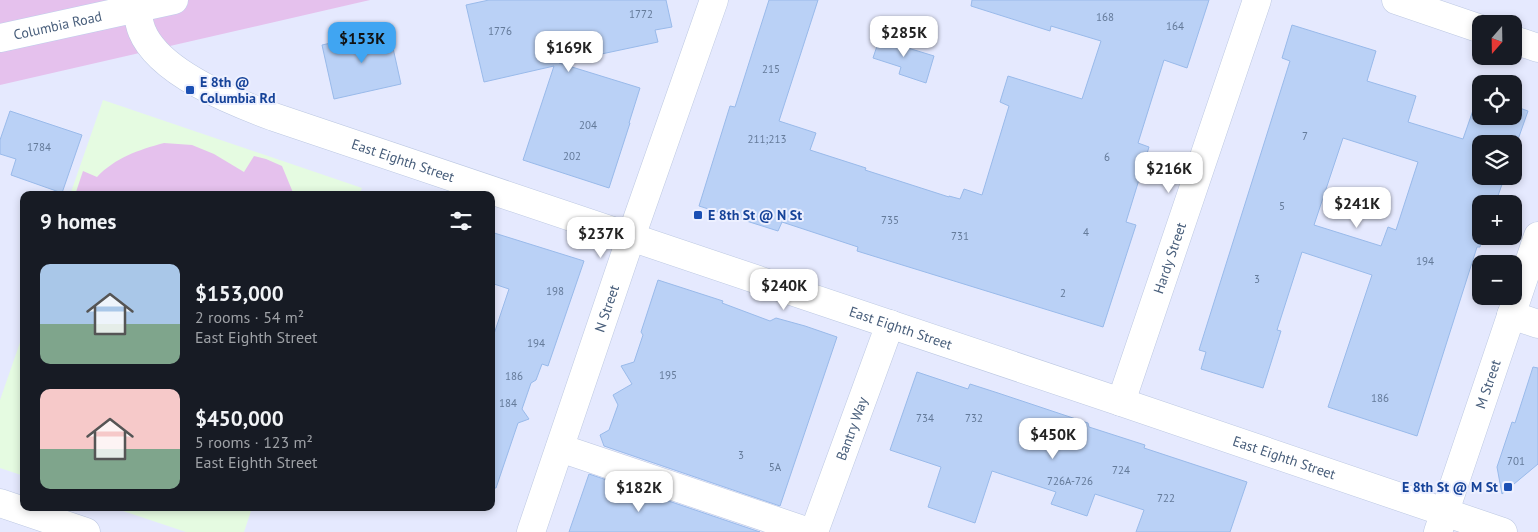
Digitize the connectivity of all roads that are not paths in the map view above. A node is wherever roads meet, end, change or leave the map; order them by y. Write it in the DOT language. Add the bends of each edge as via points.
graph roads {
  1 [pos="174,0"];
  2 [pos="714,0"];
  3 [pos="1257,0"];
  4 [pos="1396,0"];
  5 [pos="137,9"];
  6 [pos="1472,26"];
  7 [pos="0,38"];
  8 [pos="1522,43"];
  9 [pos="1538,48"];
  10 [pos="494,191"];
  11 [pos="495,191"];
  12 [pos="1538,236"];
  13 [pos="631,237"];
  14 [pos="1511,315"];
  15 [pos="890,324"];
  16 [pos="1538,324"];
  17 [pos="1121,402"];
  18 [pos="560,448"];
  19 [pos="0,503"];
  20 [pos="20,510"];
  21 [pos="24,511"];
  22 [pos="1441,522"];
  23 [pos="86,532"];
  24 [pos="531,532"];
  25 [pos="809,532"];
  26 [pos="814,532"];
  27 [pos="1503,532"];
  1 -- 5 [label="street, Columbia Road"];
  2 -- 13 [label="street, N Street"];
  3 -- 17 [label="street, Hardy Street"];
  4 -- 6 [label="street"];
  5 -- 7 [label="street, Columbia Road"];
  5 -- 10 [label="street, East Eighth Street" via="141,30 158,54 222,96 274,117"];
  8 -- 9 [label="street"];
  11 -- 13 [label="street, East Eighth Street"];
  12 -- 14 [label="street, M Street"];
  13 -- 15 [label="street, East Eighth Street"];
  13 -- 18 [label="street, N Street"];
  14 -- 16 [label="street"];
  14 -- 22 [label="street, M Street"];
  15 -- 17 [label="street, East Eighth Street"];
  15 -- 26 [label="street, Bantry Way"];
  17 -- 22 [label="street, East Eighth Street"];
  18 -- 24 [label="street, N Street"];
  18 -- 25 [label="street"];
  19 -- 20 [label="street"];
  21 -- 23 [label="street"];
  22 -- 27 [label="street, East Eighth Street"];
}
